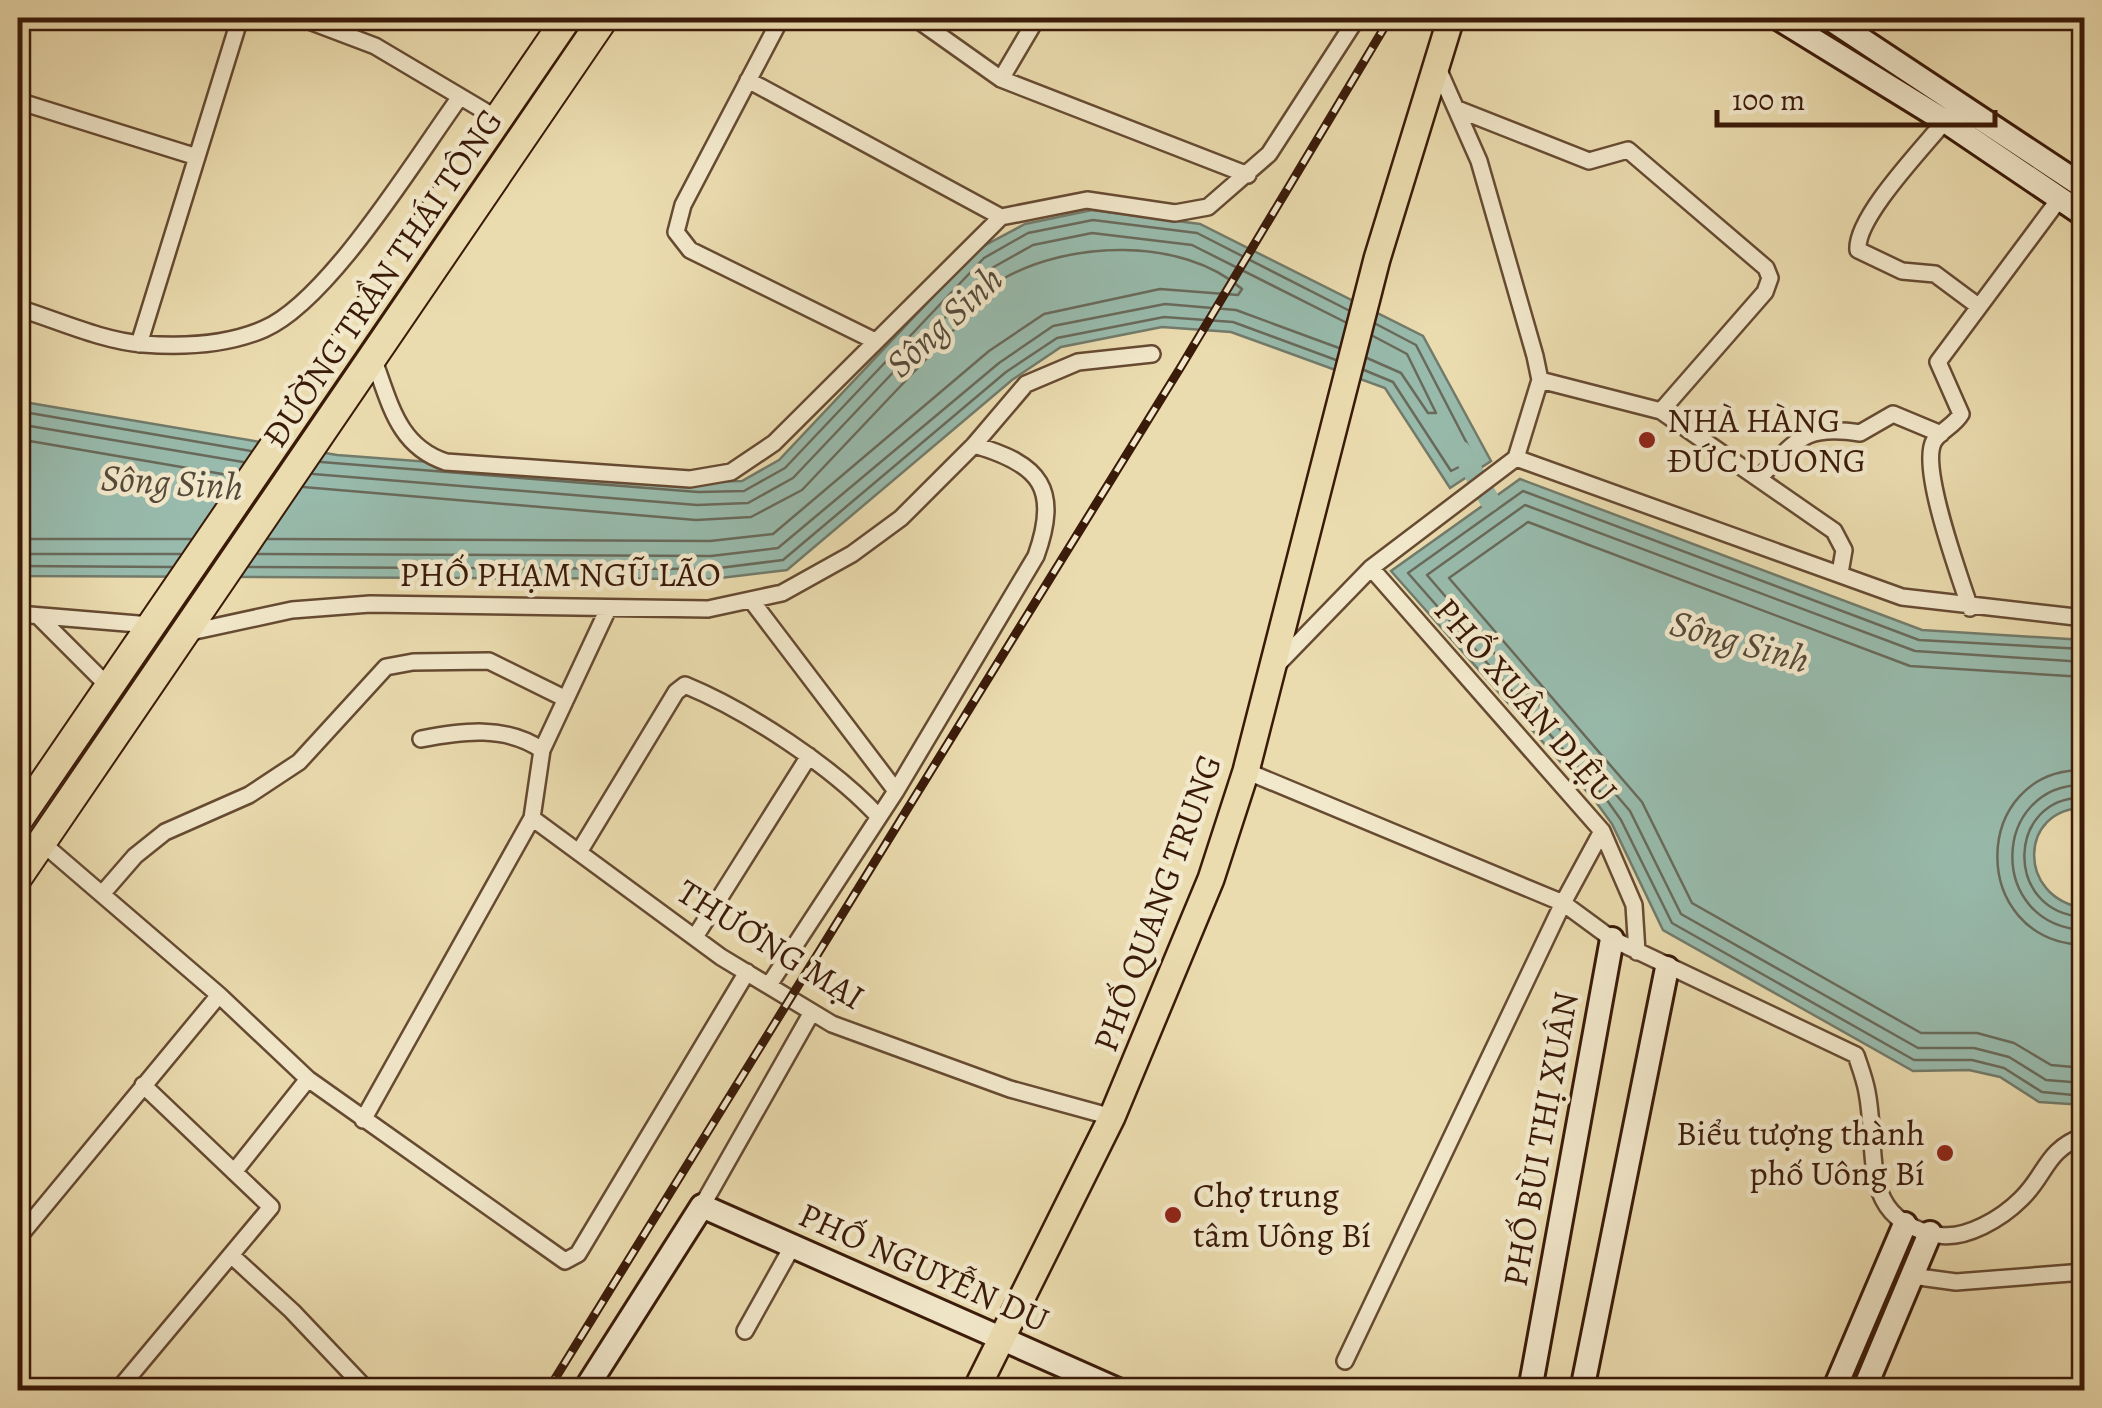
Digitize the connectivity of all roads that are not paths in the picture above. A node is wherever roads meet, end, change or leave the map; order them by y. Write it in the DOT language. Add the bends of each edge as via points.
graph roads {
  1 [pos="240,18"];
  2 [pos="301,18"];
  3 [pos="567,18"];
  4 [pos="604,18"];
  5 [pos="781,18"];
  6 [pos="915,18"];
  7 [pos="1037,18"];
  8 [pos="1358,18"];
  9 [pos="1451,18"];
  10 [pos="1465,18"];
  11 [pos="1778,18"];
  12 [pos="1829,18"];
  13 [pos="334,22"];
  14 [pos="1437,66"];
  15 [pos="1000,79"];
  16 [pos="748,80"];
  17 [pos="460,97"];
  18 [pos="18,101"];
  19 [pos="1961,101"];
  20 [pos="1460,110"];
  21 [pos="498,120"];
  22 [pos="1945,121"];
  23 [pos="197,157"];
  24 [pos="1248,175"];
  25 [pos="2084,188"];
  26 [pos="2060,198"];
  27 [pos="2084,215"];
  28 [pos="1001,217"];
  29 [pos="1978,306"];
  30 [pos="18,308"];
  31 [pos="874,341"];
  32 [pos="139,344"];
  33 [pos="1152,354"];
  34 [pos="373,358"];
  35 [pos="1540,380"];
  36 [pos="1661,411"];
  37 [pos="1940,434"];
  38 [pos="974,445"];
  39 [pos="1516,458"];
  40 [pos="1758,478"];
  41 [pos="1370,568"];
  42 [pos="1840,573"];
  43 [pos="751,600"];
  44 [pos="1970,608"];
  45 [pos="608,609"];
  46 [pos="18,614"];
  47 [pos="38,616"];
  48 [pos="2084,618"];
  49 [pos="153,620"];
  50 [pos="189,626"];
  51 [pos="1270,672"];
  52 [pos="108,686"];
  53 [pos="566,699"];
  54 [pos="421,739"];
  55 [pos="542,750"];
  56 [pos="808,756"];
  57 [pos="1246,771"];
  58 [pos="896,792"];
  59 [pos="879,817"];
  60 [pos="532,818"];
  61 [pos="18,820"];
  62 [pos="1602,830"];
  63 [pos="42,842"];
  64 [pos="579,852"];
  65 [pos="18,877"];
  66 [pos="102,894"];
  67 [pos="1563,903"];
  68 [pos="1634,905"];
  69 [pos="695,937"];
  70 [pos="1612,940"];
  71 [pos="1638,952"];
  72 [pos="1667,968"];
  73 [pos="747,972"];
  74 [pos="768,985"];
  75 [pos="219,995"];
  76 [pos="812,1012"];
  77 [pos="308,1079"];
  78 [pos="143,1085"];
  79 [pos="1112,1117"];
  80 [pos="364,1120"];
  81 [pos="2084,1136"];
  82 [pos="234,1172"];
  83 [pos="702,1206"];
  84 [pos="1905,1224"];
  85 [pos="1930,1234"];
  86 [pos="18,1238"];
  87 [pos="792,1247"];
  88 [pos="231,1255"];
  89 [pos="2084,1272"];
  90 [pos="1912,1276"];
  91 [pos="745,1330"];
  92 [pos="1002,1340"];
  93 [pos="1345,1361"];
  94 [pos="118,1390"];
  95 [pos="367,1390"];
  96 [pos="585,1390"];
  97 [pos="976,1390"];
  98 [pos="1118,1390"];
  99 [pos="1530,1390"];
  100 [pos="1582,1390"];
  101 [pos="1834,1390"];
  102 [pos="1864,1390"];
  1 -- 23 [label="street"];
  2 -- 13 [label="street"];
  3 -- 21 [label="highway, ĐƯỜNG TRẦN THÁI TÔNG"];
  4 -- 34 [label="highway, ĐƯỜNG TRẦN THÁI TÔNG"];
  5 -- 16 [label="street"];
  6 -- 15 [label="street"];
  7 -- 15 [label="street"];
  8 -- 24 [label="street" via="1294,120"];
  9 -- 14 [label="main road, PHỐ QUANG TRUNG"];
  10 -- 14 [label="main road"];
  11 -- 22 [label="main road"];
  12 -- 19 [label="main road"];
  13 -- 17 [label="street"];
  14 -- 20 [label="street"];
  14 -- 51 [label="main road, PHỐ QUANG TRUNG" via="1378,258"];
  15 -- 24 [label="street"];
  16 -- 28 [label="street"];
  16 -- 31 [label="street" via="684,205 676,232 680,242"];
  17 -- 21 [label="street"];
  17 -- 32 [label="street" via="328,279 299,308 228,341"];
  18 -- 23 [label="street"];
  19 -- 22 [label="street"];
  19 -- 25 [label="main road"];
  20 -- 35 [label="street"];
  20 -- 36 [label="street" via="1589,161 1628,150 1766,268 1765,292"];
  21 -- 49 [label="highway, ĐƯỜNG TRẦN THÁI TÔNG"];
  22 -- 26 [label="main road"];
  22 -- 29 [label="street" via="1875,208 1857,238 1858,250 1902,272 1935,274"];
  23 -- 32 [label="street"];
  24 -- 28 [label="street" via="1192,212 1087,200"];
  26 -- 27 [label="main road"];
  26 -- 29 [label="street"];
  28 -- 31 [label="street"];
  29 -- 37 [label="street" via="1938,362 1962,414"];
  30 -- 32 [label="street"];
  31 -- 34 [label="street" via="754,460 690,479 427,456 401,432"];
  33 -- 38 [label="street, PHỐ PHẠM NGŨ LÃO" via="1078,362 1026,384"];
  34 -- 50 [label="highway, ĐƯỜNG TRẦN THÁI TÔNG"];
  35 -- 36 [label="street"];
  35 -- 39 [label="street"];
  36 -- 40 [label="street"];
  37 -- 40 [label="street" via="1893,414 1860,433 1815,430"];
  37 -- 44 [label="street" via="1930,455 1938,507"];
  38 -- 43 [label="street, PHỐ PHẠM NGŨ LÃO" via="902,518 852,554 782,593"];
  38 -- 58 [label="street" via="1031,470 1047,493 1048,521 1036,556"];
  39 -- 41 [label="street"];
  39 -- 42 [label="street"];
  40 -- 42 [label="street" via="1834,530 1844,550"];
  41 -- 51 [label="street"];
  41 -- 62 [label="street, PHỐ XUÂN DIỆU"];
  42 -- 44 [label="street" via="1902,597"];
  43 -- 45 [label="street, PHỐ PHẠM NGŨ LÃO" via="708,609"];
  43 -- 58 [label="street"];
  44 -- 48 [label="street"];
  45 -- 50 [label="street, PHỐ PHẠM NGŨ LÃO" via="370,604"];
  45 -- 53 [label="street"];
  46 -- 47 [label="street"];
  47 -- 49 [label="street"];
  47 -- 52 [label="street"];
  49 -- 52 [label="highway, ĐƯỜNG TRẦN THÁI TÔNG"];
  50 -- 63 [label="highway, ĐƯỜNG TRẦN THÁI TÔNG"];
  51 -- 57 [label="main road, PHỐ QUANG TRUNG"];
  52 -- 61 [label="highway, ĐƯỜNG TRẦN THÁI TÔNG"];
  53 -- 55 [label="street"];
  53 -- 66 [label="street" via="490,661 386,667 300,762 249,795 165,832"];
  54 -- 55 [label="street" via="511,734"];
  55 -- 60 [label="street"];
  56 -- 59 [label="street"];
  56 -- 64 [label="street" via="680,687"];
  56 -- 69 [label="street"];
  57 -- 67 [label="street"];
  57 -- 79 [label="main road, PHỐ QUANG TRUNG" via="1172,982"];
  58 -- 59 [label="street"];
  59 -- 74 [label="street"];
  60 -- 64 [label="street, THƯƠNG MẠI"];
  60 -- 80 [label="street"];
  62 -- 67 [label="street"];
  62 -- 68 [label="street, PHỐ XUÂN DIỆU"];
  63 -- 65 [label="highway, ĐƯỜNG TRẦN THÁI TÔNG"];
  63 -- 66 [label="street"];
  64 -- 69 [label="street, THƯƠNG MẠI"];
  66 -- 75 [label="street"];
  67 -- 70 [label="street"];
  67 -- 93 [label="street"];
  68 -- 70 [label="street, PHỐ BÙI THỊ XUÂN"];
  68 -- 71 [label="street, PHỐ XUÂN DIỆU"];
  69 -- 73 [label="street, THƯƠNG MẠI"];
  70 -- 71 [label="street"];
  70 -- 99 [label="main road, PHỐ BÙI THỊ XUÂN"];
  71 -- 72 [label="street"];
  72 -- 84 [label="street" via="1856,1055 1868,1093 1876,1188"];
  72 -- 100 [label="main road"];
  73 -- 74 [label="street, THƯƠNG MẠI"];
  73 -- 80 [label="street" via="572,1260 557,1257"];
  74 -- 76 [label="street, THƯƠNG MẠI"];
  75 -- 77 [label="street"];
  75 -- 78 [label="street"];
  76 -- 79 [label="street, THƯƠNG MẠI" via="1010,1089"];
  76 -- 83 [label="street"];
  77 -- 80 [label="street"];
  77 -- 82 [label="street"];
  78 -- 82 [label="street"];
  78 -- 86 [label="street"];
  79 -- 92 [label="main road, PHỐ QUANG TRUNG"];
  81 -- 85 [label="street" via="2052,1153 2023,1198 2004,1213 1966,1234"];
  82 -- 88 [label="street" via="271,1207"];
  83 -- 87 [label="main road, PHỐ NGUYỄN DU"];
  83 -- 96 [label="main road"];
  84 -- 85 [label="street"];
  84 -- 101 [label="main road"];
  85 -- 90 [label="main road"];
  87 -- 91 [label="street"];
  87 -- 92 [label="main road, PHỐ NGUYỄN DU"];
  88 -- 94 [label="street"];
  88 -- 95 [label="street"];
  89 -- 90 [label="street" via="1956,1282"];
  90 -- 102 [label="main road"];
  92 -- 97 [label="main road, PHỐ QUANG TRUNG"];
  92 -- 98 [label="main road, PHỐ NGUYỄN DU"];
}
